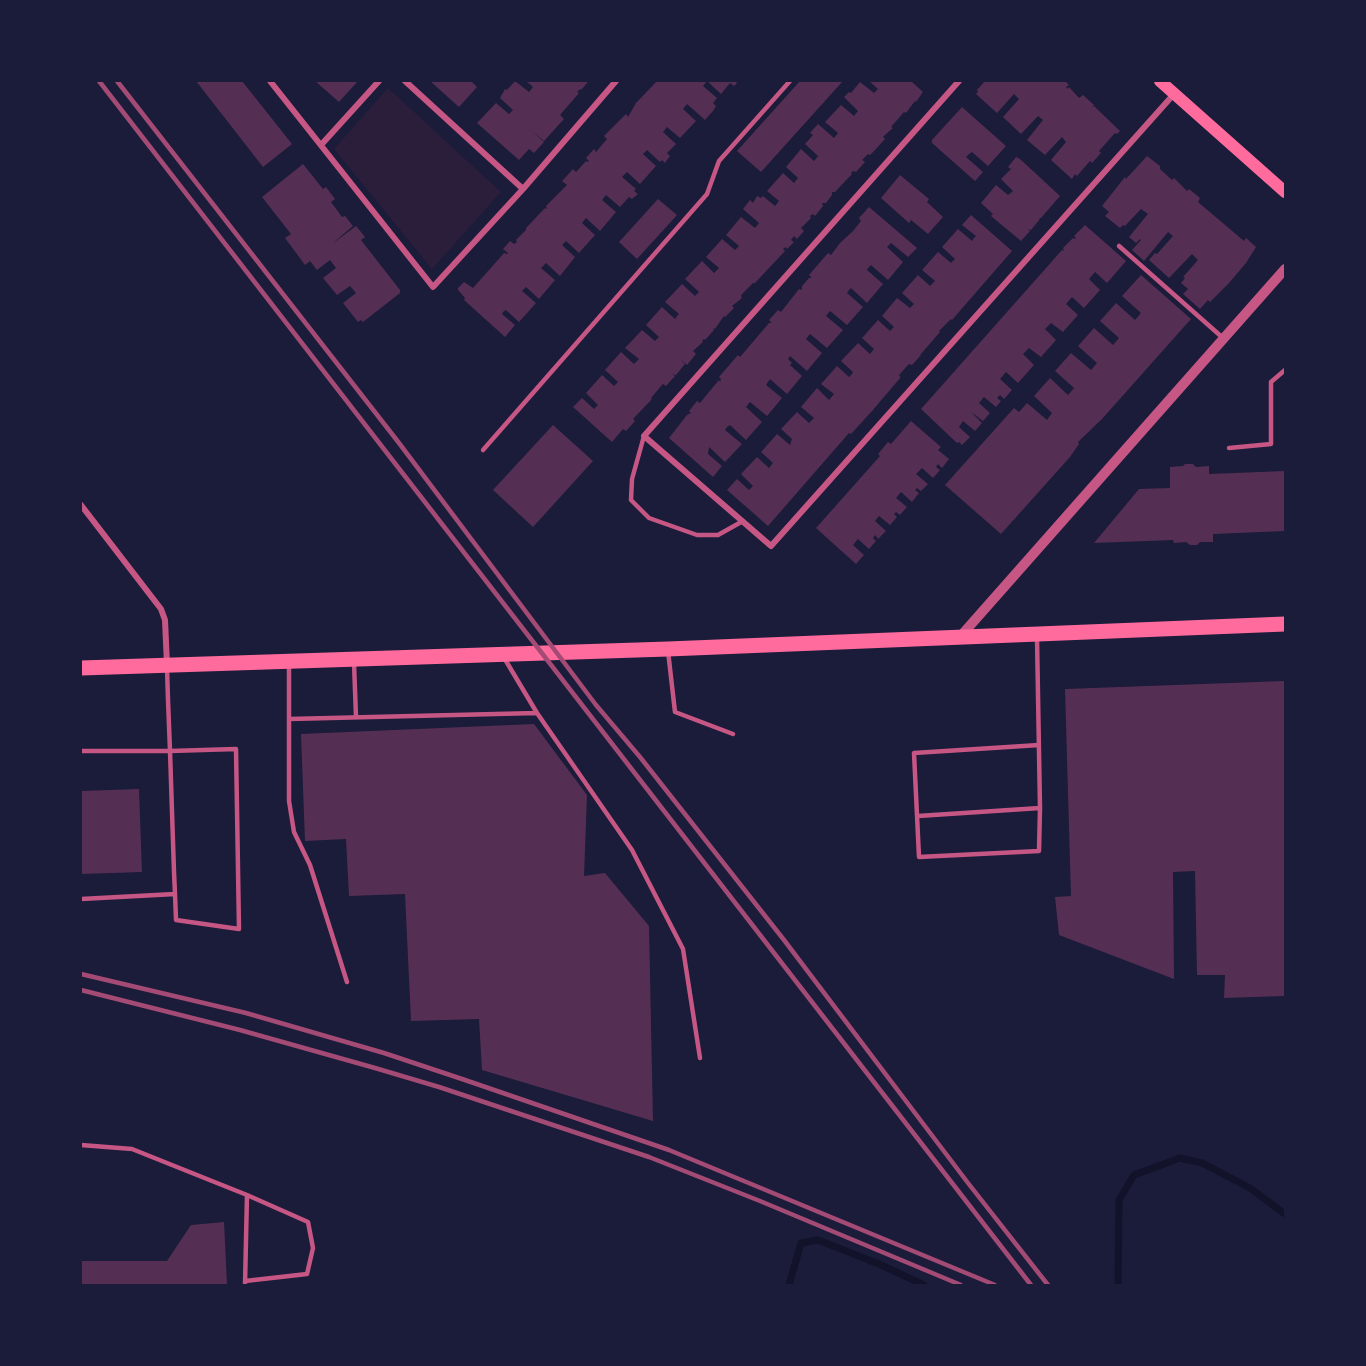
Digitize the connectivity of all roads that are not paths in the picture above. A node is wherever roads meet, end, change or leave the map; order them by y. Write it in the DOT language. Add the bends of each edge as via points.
graph roads {
  1 [pos="270,81"];
  2 [pos="379,81"];
  3 [pos="405,81"];
  4 [pos="616,81"];
  5 [pos="790,81"];
  6 [pos="959,81"];
  7 [pos="1160,81"];
  8 [pos="1175,94"];
  9 [pos="321,145"];
  10 [pos="523,189"];
  11 [pos="1285,192"];
  12 [pos="1119,246"];
  13 [pos="1285,269"];
  14 [pos="1224,338"];
  15 [pos="1285,370"];
  16 [pos="644,436"];
  17 [pos="1229,448"];
  18 [pos="483,450"];
  19 [pos="81,505"];
  20 [pos="743,521"];
  21 [pos="1285,624"];
  22 [pos="1036,635"];
  23 [pos="958,638"];
  24 [pos="668,649"];
  25 [pos="501,654"];
  26 [pos="354,659"];
  27 [pos="289,661"];
  28 [pos="167,665"];
  29 [pos="81,668"];
  30 [pos="537,713"];
  31 [pos="356,717"];
  32 [pos="289,719"];
  33 [pos="733,734"];
  34 [pos="1039,745"];
  35 [pos="81,751"];
  36 [pos="170,751"];
  37 [pos="1040,808"];
  38 [pos="918,816"];
  39 [pos="176,894"];
  40 [pos="81,898"];
  41 [pos="347,982"];
  42 [pos="700,1058"];
  43 [pos="81,1145"];
  44 [pos="247,1195"];
  45 [pos="245,1283"];
  1 -- 9 [label="street"];
  2 -- 9 [label="street"];
  3 -- 10 [label="street"];
  4 -- 10 [label="street"];
  5 -- 18 [label="lane" via="719,161 707,194"];
  6 -- 16 [label="street"];
  7 -- 8 [label="main road"];
  8 -- 11 [label="main road"];
  8 -- 20 [label="street" via="771,546"];
  9 -- 10 [label="street" via="433,287"];
  12 -- 14 [label="lane"];
  13 -- 14 [label="street"];
  14 -- 23 [label="street"];
  15 -- 17 [label="lane" via="1271,382 1271,444"];
  16 -- 20 [label="street"];
  16 -- 20 [label="lane" via="632,479 631,500 649,518 697,535 718,535"];
  19 -- 28 [label="street" via="162,609"];
  21 -- 22 [label="main road"];
  22 -- 23 [label="main road"];
  22 -- 34 [label="lane"];
  23 -- 24 [label="main road"];
  24 -- 25 [label="main road"];
  24 -- 33 [label="lane" via="675,712"];
  25 -- 26 [label="main road"];
  25 -- 30 [label="lane"];
  26 -- 27 [label="main road"];
  26 -- 31 [label="lane"];
  27 -- 28 [label="main road"];
  27 -- 32 [label="lane"];
  28 -- 29 [label="main road"];
  28 -- 36 [label="lane"];
  30 -- 31 [label="lane"];
  30 -- 42 [label="lane" via="632,850 683,950"];
  31 -- 32 [label="lane"];
  32 -- 41 [label="lane" via="289,801 294,832 310,865"];
  34 -- 37 [label="lane"];
  34 -- 38 [label="lane" via="914,753"];
  35 -- 36 [label="lane"];
  36 -- 39 [label="lane"];
  36 -- 39 [label="lane" via="236,749 239,929 176,920"];
  37 -- 38 [label="lane"];
  37 -- 38 [label="lane" via="1039,851 919,857"];
  39 -- 40 [label="lane"];
  43 -- 44 [label="lane" via="132,1149"];
  44 -- 45 [label="lane"];
  44 -- 45 [label="lane" via="308,1222 313,1248 307,1274"];
}
